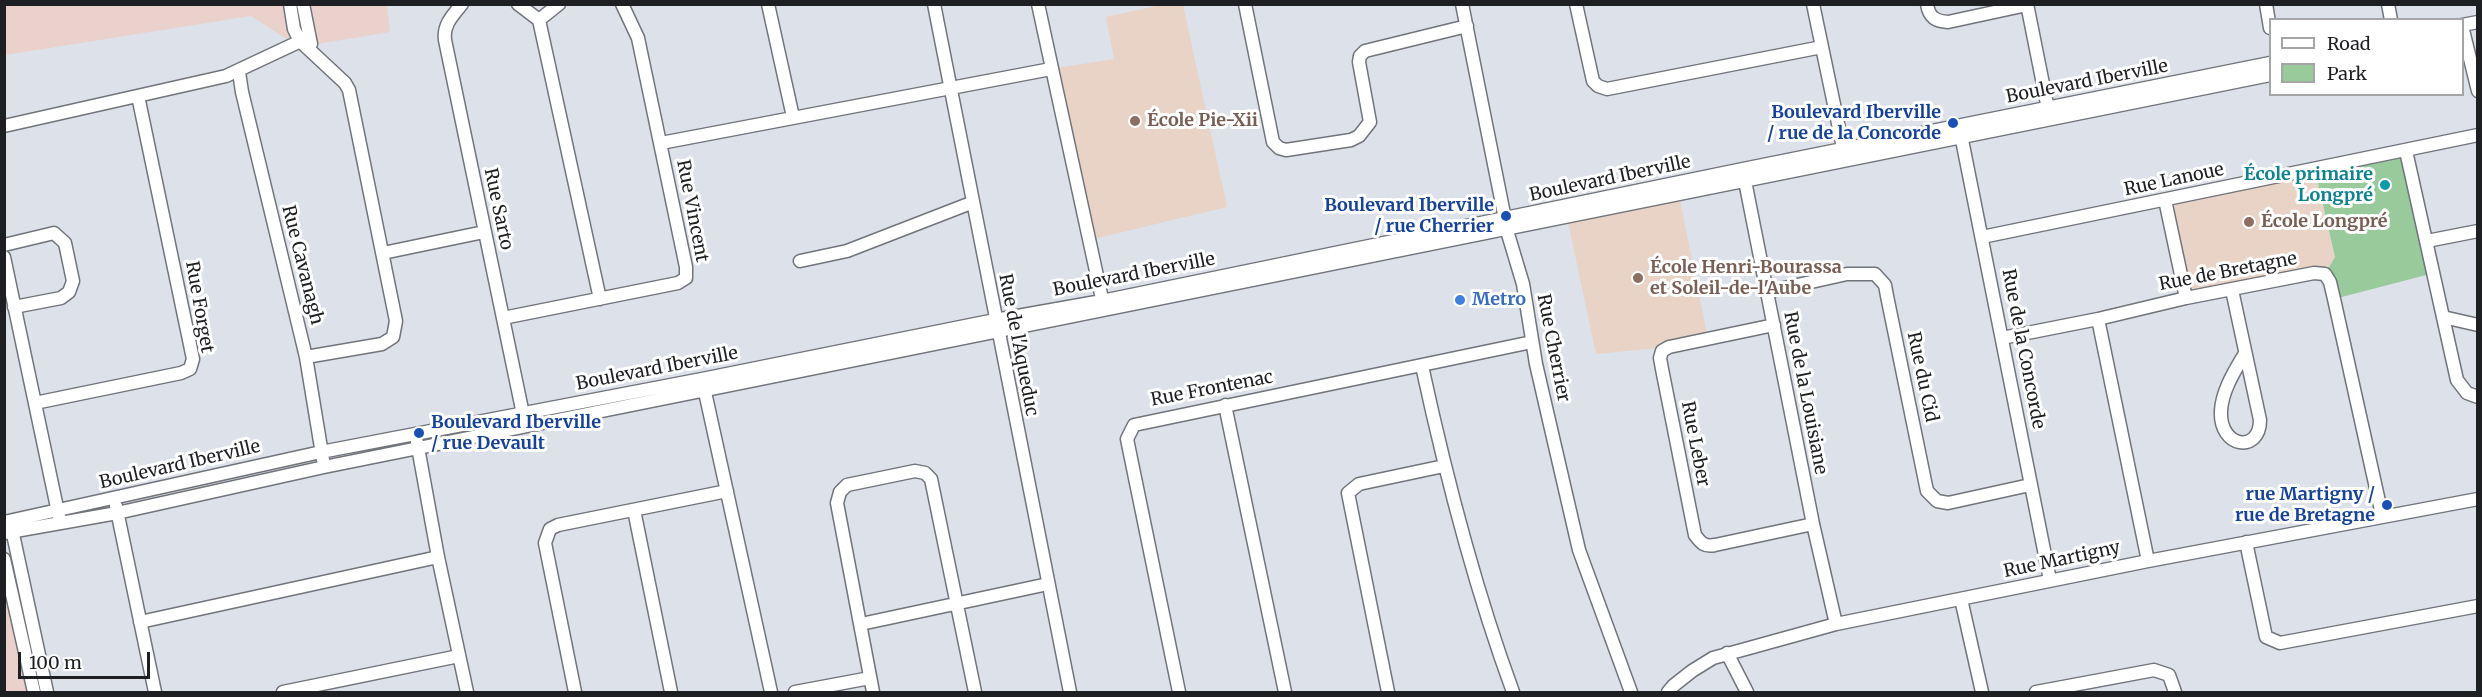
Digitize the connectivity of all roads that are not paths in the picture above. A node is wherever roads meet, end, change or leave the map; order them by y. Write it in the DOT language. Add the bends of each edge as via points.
graph roads {
  1 [pos="290,4"];
  2 [pos="303,4"];
  3 [pos="462,4"];
  4 [pos="518,4"];
  5 [pos="559,4"];
  6 [pos="622,4"];
  7 [pos="768,4"];
  8 [pos="934,4"];
  9 [pos="1038,4"];
  10 [pos="1245,4"];
  11 [pos="1462,4"];
  12 [pos="1576,4"];
  13 [pos="1813,4"];
  14 [pos="1926,4"];
  15 [pos="2027,5"];
  16 [pos="539,20"];
  17 [pos="2478,22"];
  18 [pos="1467,26"];
  19 [pos="2466,31"];
  20 [pos="304,39"];
  21 [pos="1821,47"];
  22 [pos="2269,63"];
  23 [pos="1051,69"];
  24 [pos="239,72"];
  25 [pos="2269,75"];
  26 [pos="950,87"];
  27 [pos="2478,91"];
  28 [pos="138,96"];
  29 [pos="2049,114"];
  30 [pos="793,117"];
  31 [pos="4,126"];
  32 [pos="1960,132"];
  33 [pos="2478,135"];
  34 [pos="661,143"];
  35 [pos="2406,151"];
  36 [pos="1845,155"];
  37 [pos="1744,175"];
  38 [pos="2165,200"];
  39 [pos="971,203"];
  40 [pos="1506,224"];
  41 [pos="2478,231"];
  42 [pos="484,232"];
  43 [pos="1982,237"];
  44 [pos="2427,241"];
  45 [pos="4,245"];
  46 [pos="383,253"];
  47 [pos="4,257"];
  48 [pos="800,261"];
  49 [pos="2232,290"];
  50 [pos="1766,292"];
  51 [pos="2186,298"];
  52 [pos="600,299"];
  53 [pos="1103,306"];
  54 [pos="14,307"];
  55 [pos="2444,317"];
  56 [pos="503,318"];
  57 [pos="2098,319"];
  58 [pos="2478,325"];
  59 [pos="996,326"];
  60 [pos="1774,326"];
  61 [pos="2002,338"];
  62 [pos="1532,342"];
  63 [pos="2244,355"];
  64 [pos="306,357"];
  65 [pos="1422,366"];
  66 [pos="703,385"];
  67 [pos="2478,397"];
  68 [pos="35,403"];
  69 [pos="1226,405"];
  70 [pos="523,412"];
  71 [pos="526,426"];
  72 [pos="415,435"];
  73 [pos="419,448"];
  74 [pos="321,452"];
  75 [pos="1444,466"];
  76 [pos="324,467"];
  77 [pos="2030,484"];
  78 [pos="727,491"];
  79 [pos="115,498"];
  80 [pos="2478,499"];
  81 [pos="634,510"];
  82 [pos="117,513"];
  83 [pos="2382,515"];
  84 [pos="58,516"];
  85 [pos="1813,524"];
  86 [pos="8,526"];
  87 [pos="2246,542"];
  88 [pos="438,557"];
  89 [pos="4,559"];
  90 [pos="2148,561"];
  91 [pos="2050,580"];
  92 [pos="1048,584"];
  93 [pos="1961,599"];
  94 [pos="957,602"];
  95 [pos="2478,606"];
  96 [pos="140,622"];
  97 [pos="861,624"];
  98 [pos="1836,624"];
  99 [pos="1727,652"];
  100 [pos="459,656"];
  101 [pos="870,678"];
  102 [pos="33,693"];
  103 [pos="47,693"];
  104 [pos="155,693"];
  105 [pos="283,693"];
  106 [pos="467,693"];
  107 [pos="574,693"];
  108 [pos="671,693"];
  109 [pos="771,693"];
  110 [pos="795,693"];
  111 [pos="873,693"];
  112 [pos="975,693"];
  113 [pos="1070,693"];
  114 [pos="1179,693"];
  115 [pos="1285,693"];
  116 [pos="1388,693"];
  117 [pos="1513,693"];
  118 [pos="1631,693"];
  119 [pos="1668,693"];
  120 [pos="1747,693"];
  121 [pos="1982,693"];
  122 [pos="2036,693"];
  123 [pos="2175,693"];
  1 -- 20 [label="street" via="294,29"];
  2 -- 20 [label="street"];
  3 -- 42 [label="street, Rue Sarto" via="444,31"];
  4 -- 16 [label="street"];
  5 -- 16 [label="street"];
  6 -- 34 [label="street, Rue Vincent" via="638,38"];
  7 -- 30 [label="street"];
  8 -- 26 [label="street, Rue de l'Aqueduc"];
  9 -- 23 [label="street"];
  10 -- 18 [label="street" via="1273,142 1286,150 1351,140 1366,130 1370,122 1359,62 1365,51"];
  11 -- 18 [label="street, Rue Cherrier"];
  12 -- 21 [label="street" via="1593,81 1607,89"];
  13 -- 21 [label="street"];
  14 -- 15 [label="street" via="1932,18 1948,22"];
  15 -- 29 [label="street"];
  16 -- 52 [label="street"];
  17 -- 19 [label="street"];
  18 -- 40 [label="street, Rue Cherrier"];
  19 -- 27 [label="street"];
  20 -- 24 [label="street"];
  20 -- 46 [label="street" via="349,90"];
  21 -- 36 [label="street"];
  22 -- 29 [label="street, Boulevard Iberville"];
  23 -- 26 [label="street"];
  23 -- 53 [label="street"];
  24 -- 28 [label="street"];
  24 -- 64 [label="street, Rue Cavanagh"];
  25 -- 29 [label="street, Boulevard Iberville"];
  26 -- 30 [label="street"];
  26 -- 39 [label="street, Rue de l'Aqueduc"];
  28 -- 31 [label="street"];
  28 -- 68 [label="street, Rue Forget" via="193,359 190,369"];
  29 -- 32 [label="street, Boulevard Iberville"];
  30 -- 34 [label="street"];
  32 -- 36 [label="street, Boulevard Iberville"];
  32 -- 43 [label="street, Rue de la Concorde"];
  33 -- 35 [label="street, Rue Lanoue"];
  34 -- 52 [label="street, Rue Vincent" via="686,278"];
  35 -- 38 [label="street, Rue Lanoue"];
  35 -- 44 [label="street"];
  36 -- 37 [label="street, Boulevard Iberville"];
  37 -- 40 [label="street, Boulevard Iberville"];
  37 -- 50 [label="street, Rue de la Louisiane"];
  38 -- 43 [label="street, Rue Lanoue"];
  38 -- 51 [label="street"];
  39 -- 48 [label="street" via="847,251"];
  39 -- 59 [label="street, Rue de l'Aqueduc"];
  40 -- 53 [label="street, Boulevard Iberville"];
  40 -- 62 [label="street, Rue Cherrier" via="1523,284"];
  41 -- 44 [label="street"];
  42 -- 46 [label="street"];
  42 -- 56 [label="street, Rue Sarto"];
  43 -- 61 [label="street, Rue de la Concorde"];
  44 -- 55 [label="street"];
  45 -- 54 [label="street" via="54,233 65,243 73,281 69,292 61,298"];
  46 -- 64 [label="street" via="396,321 393,337 382,344"];
  47 -- 54 [label="street"];
  49 -- 51 [label="street, Rue de Bretagne"];
  49 -- 63 [label="street"];
  49 -- 83 [label="street, Rue de Bretagne" via="2325,274 2330,282"];
  50 -- 60 [label="street, Rue de la Louisiane"];
  50 -- 77 [label="street, Rue du Cid" via="1847,274 1875,274 1885,285 1927,491 1937,501 1948,503"];
  51 -- 57 [label="street, Rue de Bretagne"];
  52 -- 56 [label="street, Rue Vincent"];
  53 -- 59 [label="street, Boulevard Iberville"];
  54 -- 68 [label="street"];
  55 -- 58 [label="street"];
  55 -- 67 [label="street" via="2457,380 2467,393"];
  56 -- 70 [label="street, Rue Sarto"];
  57 -- 61 [label="street, Rue de Bretagne"];
  57 -- 90 [label="street"];
  59 -- 66 [label="street, Boulevard Iberville"];
  59 -- 92 [label="street, Rue de l'Aqueduc"];
  60 -- 85 [label="street, Rue de la Louisiane"];
  60 -- 85 [label="street, Rue Leber" via="1669,347 1662,351 1662,369 1695,535 1701,543 1714,545"];
  61 -- 77 [label="street, Rue de la Concorde"];
  62 -- 65 [label="street, Rue Frontenac"];
  62 -- 118 [label="street, Rue Cherrier" via="1580,550"];
  63 -- 63 [label="street" via="2260,430 2242,443 2234,442 2224,433 2221,411 2231,377"];
  64 -- 74 [label="street, Rue Cavanagh"];
  65 -- 69 [label="street, Rue Frontenac"];
  65 -- 75 [label="street"];
  66 -- 70 [label="street, Boulevard Iberville"];
  66 -- 71 [label="street, Boulevard Iberville"];
  66 -- 78 [label="street"];
  68 -- 84 [label="street"];
  69 -- 114 [label="street, Rue Frontenac" via="1144,421 1134,425 1127,439"];
  69 -- 115 [label="street"];
  70 -- 71 [label="street, Rue Sarto"];
  70 -- 72 [label="street, Boulevard Iberville"];
  71 -- 73 [label="street, Boulevard Iberville"];
  72 -- 73 [label="street"];
  72 -- 74 [label="street, Boulevard Iberville"];
  73 -- 76 [label="street, Boulevard Iberville"];
  73 -- 88 [label="street"];
  74 -- 76 [label="street, Rue Cavanagh"];
  74 -- 79 [label="street, Boulevard Iberville"];
  75 -- 116 [label="street" via="1359,484 1348,493"];
  75 -- 117 [label="street" via="1486,620"];
  76 -- 82 [label="street, Boulevard Iberville"];
  77 -- 91 [label="street, Rue de la Concorde"];
  78 -- 81 [label="street"];
  78 -- 109 [label="street"];
  79 -- 82 [label="street"];
  79 -- 84 [label="street, Boulevard Iberville"];
  80 -- 83 [label="street, Rue Martigny"];
  81 -- 107 [label="street" via="558,525 546,535"];
  81 -- 108 [label="street"];
  82 -- 84 [label="street, Boulevard Iberville"];
  82 -- 96 [label="street"];
  83 -- 87 [label="street, Rue Martigny"];
  84 -- 86 [label="street, Boulevard Iberville"];
  85 -- 98 [label="street, Rue de la Louisiane"];
  86 -- 103 [label="street"];
  87 -- 90 [label="street, Rue Martigny"];
  87 -- 95 [label="street" via="2266,637 2274,642"];
  88 -- 96 [label="street"];
  88 -- 100 [label="street"];
  89 -- 102 [label="street"];
  90 -- 91 [label="street, Rue Martigny"];
  91 -- 93 [label="street, Rue Martigny"];
  92 -- 94 [label="street"];
  92 -- 113 [label="street, Rue de l'Aqueduc"];
  93 -- 98 [label="street, Rue Martigny"];
  93 -- 121 [label="street"];
  94 -- 97 [label="street"];
  94 -- 97 [label="street" via="931,479 925,472 847,485 837,503"];
  94 -- 112 [label="street"];
  96 -- 104 [label="street"];
  97 -- 101 [label="street"];
  98 -- 99 [label="street, Rue Martigny"];
  99 -- 119 [label="street, Rue Martigny" via="1692,671"];
  99 -- 120 [label="street"];
  100 -- 105 [label="street"];
  100 -- 106 [label="street"];
  101 -- 110 [label="street"];
  101 -- 111 [label="street"];
  122 -- 123 [label="street" via="2154,670 2169,675"];
}
